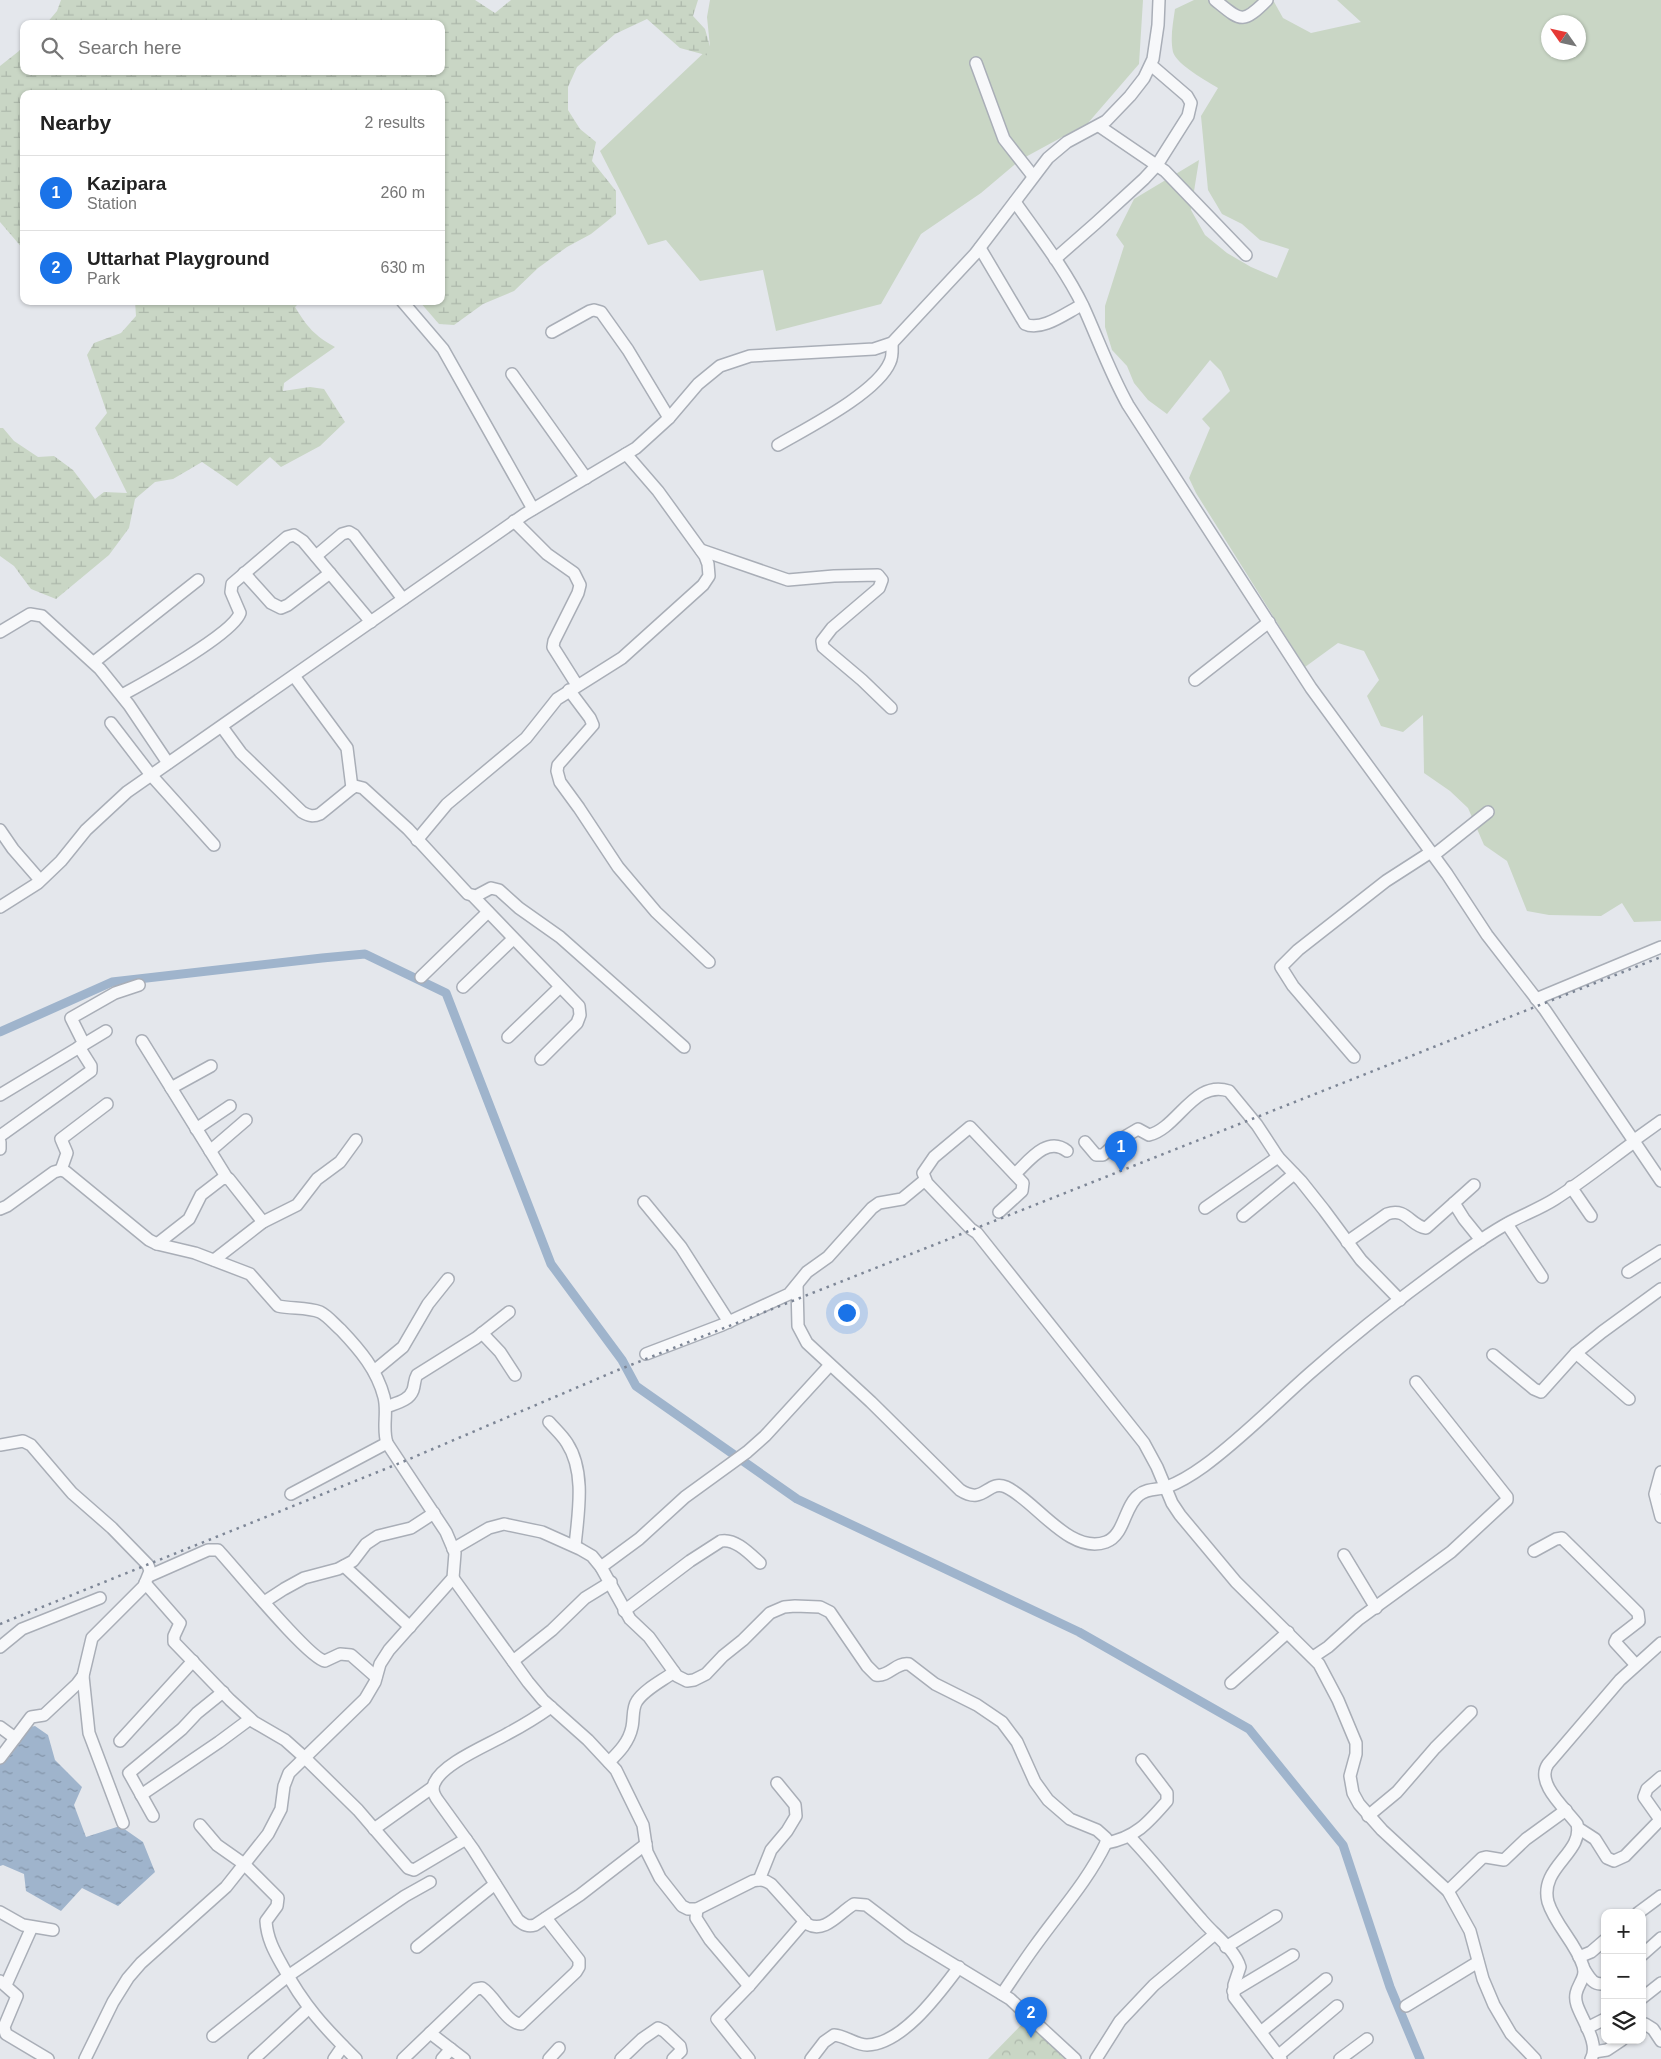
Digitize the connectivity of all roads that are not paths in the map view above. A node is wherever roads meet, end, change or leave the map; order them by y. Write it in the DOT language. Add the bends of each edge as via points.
graph roads {
  1 [pos="1150,0"];
  2 [pos="1215,0"];
  3 [pos="1267,0"];
  4 [pos="1159,5"];
  5 [pos="976,63"];
  6 [pos="1151,65"];
  7 [pos="1099,126"];
  8 [pos="1157,165"];
  9 [pos="1033,176"];
  10 [pos="1015,202"];
  11 [pos="980,248"];
  12 [pos="1246,255"];
  13 [pos="1055,259"];
  14 [pos="405,305"];
  15 [pos="1082,305"];
  16 [pos="552,332"];
  17 [pos="892,343"];
  18 [pos="512,374"];
  19 [pos="669,418"];
  20 [pos="778,445"];
  21 [pos="626,454"];
  22 [pos="586,478"];
  23 [pos="533,509"];
  24 [pos="514,521"];
  25 [pos="701,550"];
  26 [pos="316,556"];
  27 [pos="244,572"];
  28 [pos="330,573"];
  29 [pos="198,580"];
  30 [pos="404,599"];
  31 [pos="371,622"];
  32 [pos="1269,622"];
  33 [pos="0,632"];
  34 [pos="94,662"];
  35 [pos="294,676"];
  36 [pos="1195,680"];
  37 [pos="573,688"];
  38 [pos="122,696"];
  39 [pos="891,708"];
  40 [pos="111,723"];
  41 [pos="222,727"];
  42 [pos="168,763"];
  43 [pos="151,775"];
  44 [pos="352,788"];
  45 [pos="1488,812"];
  46 [pos="0,830"];
  47 [pos="417,840"];
  48 [pos="214,845"];
  49 [pos="1432,854"];
  50 [pos="40,880"];
  51 [pos="473,896"];
  52 [pos="0,908"];
  53 [pos="488,912"];
  54 [pos="514,938"];
  55 [pos="1661,946"];
  56 [pos="709,962"];
  57 [pos="421,977"];
  58 [pos="139,985"];
  59 [pos="463,987"];
  60 [pos="560,987"];
  61 [pos="1536,999"];
  62 [pos="106,1031"];
  63 [pos="508,1037"];
  64 [pos="142,1041"];
  65 [pos="82,1046"];
  66 [pos="684,1047"];
  67 [pos="1354,1057"];
  68 [pos="541,1060"];
  69 [pos="211,1066"];
  70 [pos="170,1088"];
  71 [pos="0,1095"];
  72 [pos="107,1104"];
  73 [pos="230,1106"];
  74 [pos="246,1120"];
  75 [pos="1661,1121"];
  76 [pos="196,1129"];
  77 [pos="0,1136"];
  78 [pos="356,1140"];
  79 [pos="0,1142"];
  80 [pos="1085,1142"];
  81 [pos="1633,1142"];
  82 [pos="0,1149"];
  83 [pos="210,1151"];
  84 [pos="1066,1151"];
  85 [pos="1278,1157"];
  86 [pos="61,1170"];
  87 [pos="1015,1174"];
  88 [pos="1294,1174"];
  89 [pos="227,1178"];
  90 [pos="924,1180"];
  91 [pos="1661,1181"];
  92 [pos="1474,1185"];
  93 [pos="1572,1187"];
  94 [pos="644,1202"];
  95 [pos="1454,1203"];
  96 [pos="0,1208"];
  97 [pos="1204,1208"];
  98 [pos="999,1212"];
  99 [pos="1243,1216"];
  100 [pos="1591,1216"];
  101 [pos="263,1222"];
  102 [pos="1507,1224"];
  103 [pos="1482,1240"];
  104 [pos="1347,1242"];
  105 [pos="158,1244"];
  106 [pos="1661,1251"];
  107 [pos="214,1260"];
  108 [pos="1628,1272"];
  109 [pos="1542,1277"];
  110 [pos="448,1279"];
  111 [pos="797,1285"];
  112 [pos="1661,1289"];
  113 [pos="1400,1300"];
  114 [pos="509,1312"];
  115 [pos="729,1322"];
  116 [pos="482,1333"];
  117 [pos="1576,1353"];
  118 [pos="646,1354"];
  119 [pos="1493,1355"];
  120 [pos="830,1365"];
  121 [pos="374,1371"];
  122 [pos="515,1375"];
  123 [pos="1416,1382"];
  124 [pos="1629,1399"];
  125 [pos="386,1407"];
  126 [pos="549,1422"];
  127 [pos="387,1444"];
  128 [pos="0,1445"];
  129 [pos="1661,1472"];
  130 [pos="1166,1487"];
  131 [pos="291,1494"];
  132 [pos="434,1513"];
  133 [pos="1661,1517"];
  134 [pos="576,1546"];
  135 [pos="453,1549"];
  136 [pos="1534,1551"];
  137 [pos="1344,1555"];
  138 [pos="760,1563"];
  139 [pos="344,1566"];
  140 [pos="601,1567"];
  141 [pos="452,1578"];
  142 [pos="147,1580"];
  143 [pos="611,1582"];
  144 [pos="100,1598"];
  145 [pos="264,1602"];
  146 [pos="1376,1608"];
  147 [pos="624,1610"];
  148 [pos="410,1627"];
  149 [pos="1288,1632"];
  150 [pos="1661,1643"];
  151 [pos="0,1647"];
  152 [pos="1313,1657"];
  153 [pos="193,1661"];
  154 [pos="512,1661"];
  155 [pos="1636,1665"];
  156 [pos="674,1672"];
  157 [pos="83,1676"];
  158 [pos="376,1677"];
  159 [pos="1231,1682"];
  160 [pos="223,1692"];
  161 [pos="551,1707"];
  162 [pos="1471,1712"];
  163 [pos="250,1719"];
  164 [pos="0,1727"];
  165 [pos="15,1738"];
  166 [pos="120,1741"];
  167 [pos="304,1756"];
  168 [pos="0,1758"];
  169 [pos="1142,1760"];
  170 [pos="609,1762"];
  171 [pos="1661,1777"];
  172 [pos="777,1783"];
  173 [pos="433,1787"];
  174 [pos="141,1794"];
  175 [pos="1566,1810"];
  176 [pos="153,1816"];
  177 [pos="1368,1816"];
  178 [pos="1661,1820"];
  179 [pos="123,1823"];
  180 [pos="200,1824"];
  181 [pos="1578,1828"];
  182 [pos="374,1829"];
  183 [pos="1130,1837"];
  184 [pos="466,1839"];
  185 [pos="1106,1843"];
  186 [pos="646,1844"];
  187 [pos="244,1864"];
  188 [pos="759,1880"];
  189 [pos="430,1882"];
  190 [pos="495,1884"];
  191 [pos="1448,1891"];
  192 [pos="1661,1896"];
  193 [pos="697,1909"];
  194 [pos="1643,1909"];
  195 [pos="0,1912"];
  196 [pos="1276,1916"];
  197 [pos="546,1918"];
  198 [pos="805,1922"];
  199 [pos="32,1927"];
  200 [pos="53,1930"];
  201 [pos="1215,1934"];
  202 [pos="1661,1938"];
  203 [pos="1601,1943"];
  204 [pos="1226,1946"];
  205 [pos="417,1947"];
  206 [pos="1643,1954"];
  207 [pos="1292,1955"];
  208 [pos="1579,1956"];
  209 [pos="1478,1962"];
  210 [pos="959,1967"];
  211 [pos="1584,1969"];
  212 [pos="288,1976"];
  213 [pos="1326,1979"];
  214 [pos="3,1983"];
  215 [pos="1661,1983"];
  216 [pos="1601,1985"];
  217 [pos="749,1986"];
  218 [pos="1233,1991"];
  219 [pos="1002,1994"];
  220 [pos="1646,1995"];
  221 [pos="1337,2006"];
  222 [pos="1406,2006"];
  223 [pos="308,2009"];
  224 [pos="1601,2020"];
  225 [pos="1646,2026"];
  226 [pos="1587,2028"];
  227 [pos="1262,2031"];
  228 [pos="430,2033"];
  229 [pos="213,2036"];
  230 [pos="1367,2039"];
  231 [pos="1661,2041"];
  232 [pos="1616,2044"];
  233 [pos="343,2046"];
  234 [pos="559,2048"];
  235 [pos="452,2049"];
  236 [pos="1593,2055"];
  237 [pos="1280,2057"];
  238 [pos="48,2059"];
  239 [pos="84,2059"];
  240 [pos="254,2059"];
  241 [pos="334,2059"];
  242 [pos="356,2059"];
  243 [pos="403,2059"];
  244 [pos="442,2059"];
  245 [pos="464,2059"];
  246 [pos="548,2059"];
  247 [pos="621,2059"];
  248 [pos="673,2059"];
  249 [pos="749,2059"];
  250 [pos="810,2059"];
  251 [pos="1075,2059"];
  252 [pos="1096,2059"];
  253 [pos="1340,2059"];
  254 [pos="1535,2059"];
  1 -- 4 [label="street"];
  2 -- 3 [label="street" via="1240,18 1252,15"];
  4 -- 6 [label="street"];
  5 -- 9 [label="street" via="1004,138"];
  6 -- 7 [label="street" via="1130,96"];
  6 -- 8 [label="street" via="1182,89 1191,103 1188,116"];
  7 -- 8 [label="street"];
  7 -- 9 [label="street" via="1062,146"];
  8 -- 12 [label="street" via="1179,183"];
  8 -- 13 [label="street"];
  9 -- 10 [label="street"];
  10 -- 11 [label="street"];
  10 -- 13 [label="street"];
  11 -- 15 [label="street" via="1025,324 1043,324"];
  11 -- 17 [label="street"];
  13 -- 15 [label="street"];
  14 -- 23 [label="street" via="443,349"];
  15 -- 32 [label="street" via="1118,388"];
  16 -- 19 [label="street" via="590,311 600,312 628,350"];
  17 -- 19 [label="street" via="874,349 750,356 720,366"];
  17 -- 20 [label="street" via="890,364 865,390"];
  18 -- 22 [label="street"];
  19 -- 21 [label="street"];
  21 -- 22 [label="street"];
  21 -- 25 [label="street"];
  22 -- 23 [label="street"];
  23 -- 24 [label="street"];
  24 -- 30 [label="street"];
  24 -- 37 [label="street" via="579,580 578,593 553,647"];
  25 -- 37 [label="street" via="709,570 703,586 622,658"];
  25 -- 39 [label="street" via="784,580 878,575 882,580 879,588 832,628 822,641 830,654"];
  26 -- 27 [label="street" via="294,535 287,537"];
  26 -- 28 [label="street"];
  26 -- 30 [label="street" via="349,532"];
  27 -- 28 [label="street" via="271,603 280,608"];
  27 -- 38 [label="street" via="230,587 240,613 236,621 197,650"];
  28 -- 31 [label="street"];
  29 -- 34 [label="street"];
  30 -- 31 [label="street"];
  31 -- 35 [label="street"];
  32 -- 36 [label="street"];
  32 -- 49 [label="street" via="1332,718"];
  33 -- 34 [label="street" via="36,614"];
  34 -- 38 [label="street"];
  35 -- 41 [label="street"];
  35 -- 44 [label="street" via="347,748"];
  37 -- 47 [label="street" via="557,699 526,738 447,804"];
  37 -- 56 [label="street" via="593,725 558,765 560,782 618,867 656,912"];
  38 -- 42 [label="street"];
  40 -- 43 [label="street"];
  41 -- 42 [label="street"];
  41 -- 44 [label="street" via="246,758 308,815 320,814"];
  42 -- 43 [label="street"];
  43 -- 48 [label="street"];
  43 -- 50 [label="street" via="127,792 86,830 61,861"];
  44 -- 47 [label="street" via="363,788"];
  45 -- 49 [label="street"];
  46 -- 50 [label="street"];
  47 -- 51 [label="street"];
  49 -- 61 [label="street" via="1487,935"];
  49 -- 67 [label="street" via="1386,881 1281,967 1293,986"];
  50 -- 52 [label="street"];
  51 -- 53 [label="street"];
  51 -- 66 [label="street" via="491,888 499,890 567,943"];
  53 -- 54 [label="street"];
  53 -- 57 [label="street"];
  54 -- 59 [label="street"];
  54 -- 60 [label="street"];
  55 -- 61 [label="street"];
  58 -- 65 [label="street" via="115,993 71,1018"];
  60 -- 63 [label="street"];
  60 -- 68 [label="street" via="580,1006 580,1015 577,1023"];
  61 -- 81 [label="street"];
  62 -- 65 [label="street"];
  64 -- 70 [label="street"];
  65 -- 71 [label="street"];
  65 -- 77 [label="street" via="91,1071"];
  69 -- 70 [label="street"];
  70 -- 76 [label="street"];
  72 -- 86 [label="street" via="61,1139 67,1153"];
  73 -- 76 [label="street"];
  74 -- 83 [label="street"];
  75 -- 81 [label="street"];
  76 -- 83 [label="street"];
  78 -- 101 [label="street" via="340,1162 317,1179 297,1205"];
  79 -- 82 [label="street"];
  80 -- 85 [label="street" via="1096,1156 1102,1155 1138,1129 1149,1135 1159,1131 1203,1093 1225,1090 1245,1110"];
  81 -- 91 [label="street"];
  81 -- 93 [label="street"];
  83 -- 89 [label="street"];
  84 -- 87 [label="street" via="1058,1146 1047,1147"];
  85 -- 88 [label="street"];
  85 -- 97 [label="street"];
  86 -- 96 [label="street"];
  86 -- 105 [label="street" via="139,1233"];
  87 -- 90 [label="street" via="970,1127 934,1157 923,1173"];
  87 -- 98 [label="street" via="1023,1188"];
  88 -- 99 [label="street"];
  88 -- 104 [label="street"];
  89 -- 101 [label="street"];
  89 -- 105 [label="street" via="201,1195 189,1219"];
  90 -- 111 [label="street" via="902,1199 879,1203 872,1208 828,1257 807,1272"];
  90 -- 130 [label="street" via="971,1230 978,1233 1134,1429"];
  92 -- 95 [label="street"];
  93 -- 100 [label="street"];
  93 -- 102 [label="street"];
  94 -- 115 [label="street" via="686,1254"];
  95 -- 103 [label="street"];
  95 -- 104 [label="street" via="1426,1228 1394,1212"];
  101 -- 107 [label="street"];
  102 -- 103 [label="street"];
  102 -- 109 [label="street"];
  103 -- 113 [label="street"];
  104 -- 113 [label="street"];
  105 -- 107 [label="street"];
  106 -- 108 [label="street"];
  107 -- 121 [label="street" via="250,1274 278,1306 312,1310 326,1316 361,1351"];
  110 -- 121 [label="street" via="428,1304 403,1347"];
  111 -- 115 [label="street" via="789,1294"];
  111 -- 120 [label="street" via="801,1336"];
  112 -- 117 [label="street"];
  113 -- 130 [label="street" via="1204,1465"];
  114 -- 116 [label="street"];
  115 -- 118 [label="street"];
  116 -- 122 [label="street"];
  116 -- 125 [label="street" via="417,1374 409,1396"];
  117 -- 119 [label="street" via="1539,1392"];
  117 -- 124 [label="street"];
  120 -- 130 [label="street" via="967,1495 975,1496 997,1485 1008,1488 1075,1538 1097,1543 1112,1538 1139,1495"];
  120 -- 140 [label="street" via="747,1452 670,1509 639,1539"];
  121 -- 125 [label="street"];
  123 -- 146 [label="street" via="1508,1498 1451,1552"];
  125 -- 127 [label="street" via="384,1433"];
  126 -- 134 [label="street" via="567,1443 578,1472"];
  127 -- 131 [label="street"];
  127 -- 132 [label="street"];
  128 -- 142 [label="street" via="23,1441 31,1445 72,1493 117,1532 148,1565"];
  129 -- 133 [label="street" via="1655,1494"];
  130 -- 149 [label="street" via="1180,1516 1208,1550"];
  132 -- 135 [label="street"];
  132 -- 139 [label="street" via="417,1526 378,1536 354,1561"];
  134 -- 135 [label="street" via="542,1532 504,1524 488,1528"];
  134 -- 140 [label="street" via="592,1556"];
  135 -- 141 [label="street" via="455,1566"];
  136 -- 155 [label="street" via="1562,1538 1638,1613 1639,1621 1615,1642"];
  137 -- 146 [label="street"];
  138 -- 147 [label="street" via="736,1544 721,1541"];
  139 -- 145 [label="street" via="304,1578"];
  139 -- 148 [label="street"];
  140 -- 143 [label="street"];
  141 -- 148 [label="street"];
  141 -- 154 [label="street"];
  142 -- 145 [label="street" via="214,1549"];
  142 -- 153 [label="street" via="179,1621 174,1639"];
  142 -- 157 [label="street" via="92,1638"];
  143 -- 147 [label="street"];
  143 -- 154 [label="street" via="581,1601 552,1630"];
  144 -- 151 [label="street" via="22,1628"];
  145 -- 158 [label="street" via="315,1657 325,1661 340,1654 351,1655"];
  146 -- 152 [label="street"];
  147 -- 156 [label="street" via="649,1637"];
  148 -- 158 [label="street" via="382,1660"];
  149 -- 152 [label="street"];
  149 -- 159 [label="street"];
  150 -- 155 [label="street"];
  152 -- 177 [label="street" via="1328,1680 1353,1734 1356,1754 1350,1783"];
  153 -- 160 [label="street"];
  153 -- 166 [label="street"];
  154 -- 161 [label="street"];
  155 -- 175 [label="street" via="1545,1768 1545,1781"];
  156 -- 170 [label="street" via="638,1699 628,1740"];
  156 -- 185 [label="street" via="687,1681 701,1678 763,1618 776,1610 804,1606 826,1609 876,1675 886,1674 901,1664 909,1664 935,1684 1002,1722 1017,1742 1035,1782 1048,1800 1070,1819 1103,1834"];
  157 -- 165 [label="street" via="44,1715 33,1715"];
  157 -- 179 [label="street" via="89,1733"];
  158 -- 167 [label="street" via="365,1699"];
  160 -- 163 [label="street"];
  160 -- 174 [label="street" via="129,1773"];
  161 -- 170 [label="street"];
  161 -- 173 [label="street" via="451,1765 436,1779"];
  162 -- 177 [label="street" via="1402,1787"];
  163 -- 167 [label="street"];
  163 -- 174 [label="street"];
  164 -- 165 [label="street"];
  165 -- 168 [label="street"];
  167 -- 182 [label="street"];
  167 -- 187 [label="street" via="289,1773 276,1821"];
  169 -- 183 [label="street" via="1168,1796"];
  170 -- 186 [label="street" via="633,1802 643,1825"];
  171 -- 178 [label="street" via="1645,1792 1644,1798"];
  172 -- 188 [label="street" via="795,1805 796,1816 771,1850"];
  173 -- 182 [label="street"];
  173 -- 184 [label="street" via="439,1802"];
  174 -- 176 [label="street"];
  175 -- 181 [label="street"];
  175 -- 191 [label="street" via="1526,1839 1504,1860 1486,1857 1478,1860"];
  177 -- 191 [label="street"];
  178 -- 181 [label="street" via="1625,1856 1614,1861 1607,1858 1595,1840"];
  180 -- 187 [label="street" via="217,1845"];
  181 -- 208 [label="street" via="1574,1843 1551,1875 1547,1898"];
  182 -- 184 [label="street" via="402,1862 414,1870"];
  183 -- 185 [label="street"];
  183 -- 201 [label="street"];
  184 -- 190 [label="street"];
  185 -- 219 [label="street" via="1081,1886"];
  186 -- 193 [label="street" via="652,1864 676,1900 688,1909"];
  186 -- 197 [label="street"];
  187 -- 212 [label="street" via="278,1898 277,1906 266,1922 270,1941"];
  187 -- 239 [label="street" via="211,1901 128,1978"];
  188 -- 193 [label="street" via="753,1880"];
  188 -- 198 [label="street" via="771,1884"];
  189 -- 212 [label="street"];
  190 -- 197 [label="street" via="518,1920 524,1924 530,1926"];
  190 -- 205 [label="street"];
  191 -- 209 [label="street" via="1470,1931"];
  192 -- 194 [label="street"];
  193 -- 217 [label="street" via="696,1918 710,1940"];
  195 -- 199 [label="street"];
  196 -- 204 [label="street"];
  197 -- 228 [label="street" via="580,1960 580,1967 567,1981 521,2024 516,2024 509,2017 488,1991 476,1990"];
  198 -- 210 [label="street" via="821,1928 859,1903"];
  198 -- 217 [label="street"];
  199 -- 200 [label="street"];
  199 -- 214 [label="street"];
  201 -- 204 [label="street"];
  201 -- 252 [label="street" via="1154,1985 1120,2021"];
  202 -- 206 [label="street"];
  203 -- 208 [label="street"];
  204 -- 218 [label="street" via="1240,1968"];
  207 -- 218 [label="street"];
  208 -- 211 [label="street"];
  209 -- 222 [label="street"];
  209 -- 254 [label="street" via="1487,1991 1507,2028"];
  210 -- 219 [label="street"];
  210 -- 250 [label="street" via="923,2012 893,2036 865,2045 834,2035"];
  211 -- 216 [label="street" via="1595,1983"];
  211 -- 226 [label="street" via="1575,1996"];
  212 -- 223 [label="street"];
  212 -- 229 [label="street"];
  213 -- 227 [label="street"];
  214 -- 238 [label="street" via="17,1996 4,2027 6,2034"];
  215 -- 220 [label="street"];
  217 -- 249 [label="street" via="717,2019"];
  218 -- 227 [label="street" via="1243,2010"];
  219 -- 251 [label="street"];
  221 -- 237 [label="street"];
  223 -- 233 [label="street"];
  223 -- 240 [label="street"];
  224 -- 226 [label="street"];
  225 -- 231 [label="street"];
  226 -- 236 [label="street"];
  227 -- 237 [label="street"];
  228 -- 235 [label="street"];
  228 -- 243 [label="street"];
  230 -- 253 [label="street"];
  232 -- 236 [label="street"];
  233 -- 241 [label="street"];
  233 -- 242 [label="street"];
  234 -- 246 [label="street"];
  235 -- 244 [label="street"];
  235 -- 245 [label="street"];
  247 -- 248 [label="street" via="658,2028 680,2046 681,2051"];
}
